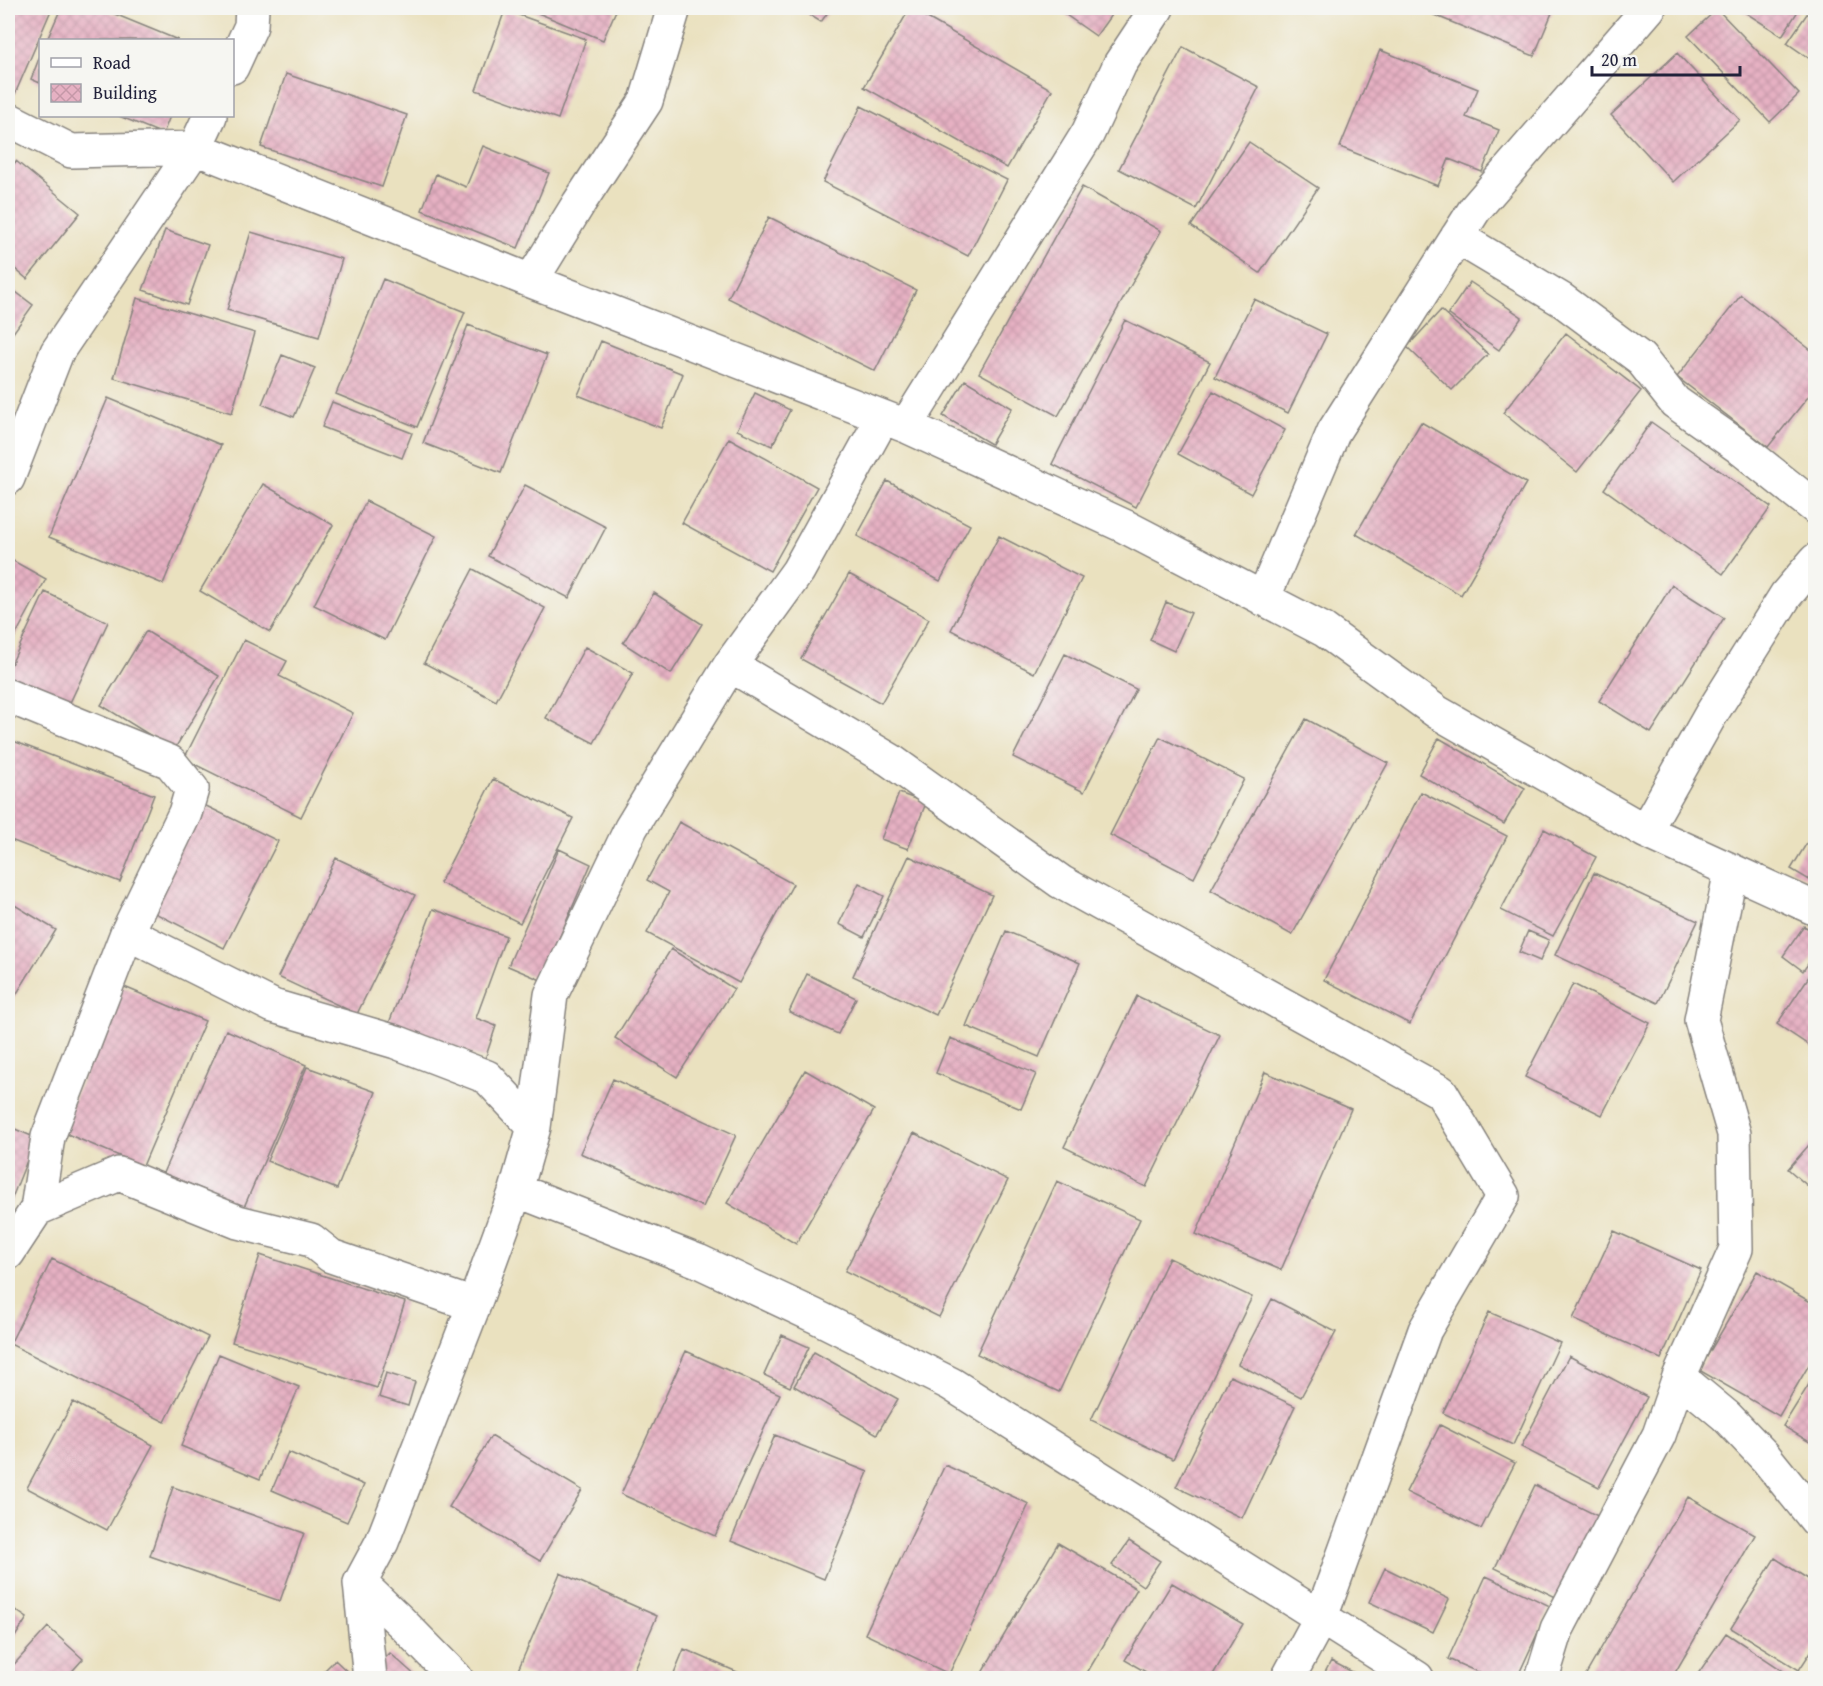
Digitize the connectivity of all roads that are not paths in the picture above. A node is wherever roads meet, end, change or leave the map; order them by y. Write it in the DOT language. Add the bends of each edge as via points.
graph roads {
  1 [pos="252,8"];
  2 [pos="674,8"];
  3 [pos="1157,8"];
  4 [pos="1649,8"];
  5 [pos="234,63"];
  6 [pos="210,117"];
  7 [pos="8,119"];
  8 [pos="195,148"];
  9 [pos="1457,237"];
  10 [pos="531,281"];
  11 [pos="895,422"];
  12 [pos="8,478"];
  13 [pos="1815,508"];
  14 [pos="1815,560"];
  15 [pos="1263,599"];
  16 [pos="730,665"];
  17 [pos="8,696"];
  18 [pos="1645,831"];
  19 [pos="1731,870"];
  20 [pos="1815,909"];
  21 [pos="127,933"];
  22 [pos="534,1127"];
  23 [pos="516,1190"];
  24 [pos="37,1209"];
  25 [pos="8,1253"];
  26 [pos="474,1305"];
  27 [pos="1679,1377"];
  28 [pos="1815,1520"];
  29 [pos="360,1583"];
  30 [pos="1321,1617"];
  31 [pos="370,1678"];
  32 [pos="456,1678"];
  33 [pos="1288,1678"];
  34 [pos="1417,1678"];
  35 [pos="1542,1678"];
  1 -- 5 [label="street" via="251,26"];
  2 -- 10 [label="street" via="646,101"];
  3 -- 11 [label="street" via="1120,64 1088,133"];
  4 -- 9 [label="street" via="1475,209"];
  6 -- 8 [label="street"];
  7 -- 8 [label="street" via="71,152"];
  8 -- 10 [label="street"];
  8 -- 12 [label="street" via="57,352"];
  9 -- 13 [label="street" via="1562,300 1640,358 1675,402"];
  9 -- 15 [label="street" via="1334,431"];
  10 -- 11 [label="street"];
  11 -- 15 [label="street" via="1124,526"];
  11 -- 16 [label="street" via="798,571"];
  14 -- 18 [label="street" via="1773,615"];
  15 -- 18 [label="street" via="1324,630 1437,712"];
  16 -- 22 [label="street" via="631,828 552,994"];
  16 -- 30 [label="street" via="890,760 1061,882 1441,1092 1503,1196 1425,1330"];
  17 -- 21 [label="street" via="170,762 192,789 185,813"];
  18 -- 19 [label="street"];
  19 -- 20 [label="street"];
  19 -- 27 [label="street" via="1701,1020 1734,1134 1736,1249"];
  21 -- 22 [label="street" via="273,1006 396,1042 487,1077"];
  21 -- 24 [label="street" via="48,1137"];
  22 -- 23 [label="street"];
  23 -- 26 [label="street"];
  23 -- 30 [label="street" via="699,1261 951,1384"];
  24 -- 25 [label="street"];
  24 -- 26 [label="street" via="119,1174 238,1222 311,1240 331,1256"];
  26 -- 29 [label="street" via="382,1542"];
  27 -- 28 [label="street" via="1726,1416 1766,1458"];
  27 -- 35 [label="street" via="1659,1435 1557,1629"];
  29 -- 31 [label="street"];
  29 -- 32 [label="street"];
  30 -- 33 [label="street"];
  30 -- 34 [label="street"];
}
